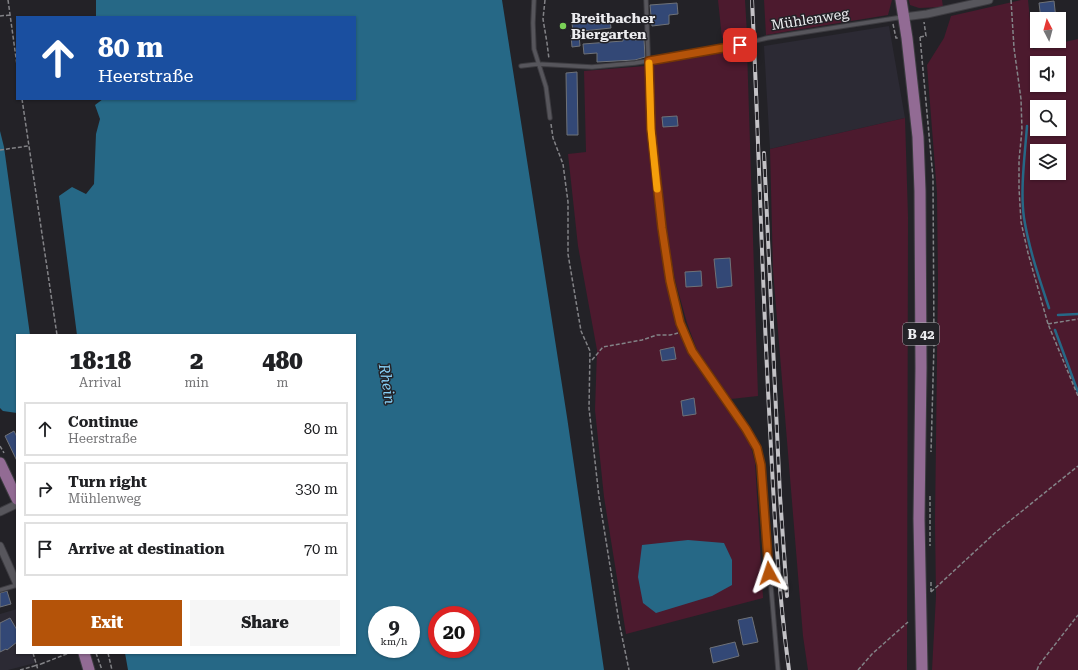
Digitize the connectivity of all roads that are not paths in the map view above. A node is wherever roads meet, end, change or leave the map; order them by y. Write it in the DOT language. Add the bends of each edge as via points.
graph roads {
  1 [pos="534,0"];
  2 [pos="646,0"];
  3 [pos="901,0"];
  4 [pos="989,0"];
  5 [pos="904,17"];
  6 [pos="649,61"];
  7 [pos="538,64"];
  8 [pos="521,66"];
  9 [pos="550,118"];
  10 [pos="0,463"];
  11 [pos="16,497"];
  12 [pos="16,504"];
  13 [pos="0,512"];
  14 [pos="0,546"];
  15 [pos="16,583"];
  16 [pos="16,585"];
  17 [pos="0,590"];
  18 [pos="84,654"];
  19 [pos="89,670"];
  20 [pos="778,670"];
  21 [pos="922,670"];
  1 -- 7 [label="lane" via="534,49"];
  2 -- 6 [label="lane"];
  3 -- 5 [label="main road, B 42"];
  4 -- 5 [label="street, Mühlenweg"];
  5 -- 6 [label="lane, Mühlenweg" via="767,38 727,48"];
  5 -- 21 [label="main road, B 42" via="918,137 920,190 919,519"];
  6 -- 7 [label="lane, Mühlenweg" via="592,67"];
  6 -- 20 [label="lane" via="651,129 662,228 670,281 684,332 692,351 746,429 757,448 761,465"];
  7 -- 8 [label="lane, Mühlenweg"];
  7 -- 9 [label="lane" via="546,87"];
  10 -- 11 [label="main road"];
  12 -- 13 [label="street"];
  14 -- 15 [label="street"];
  16 -- 17 [label="lane"];
  18 -- 19 [label="main road"];
}
